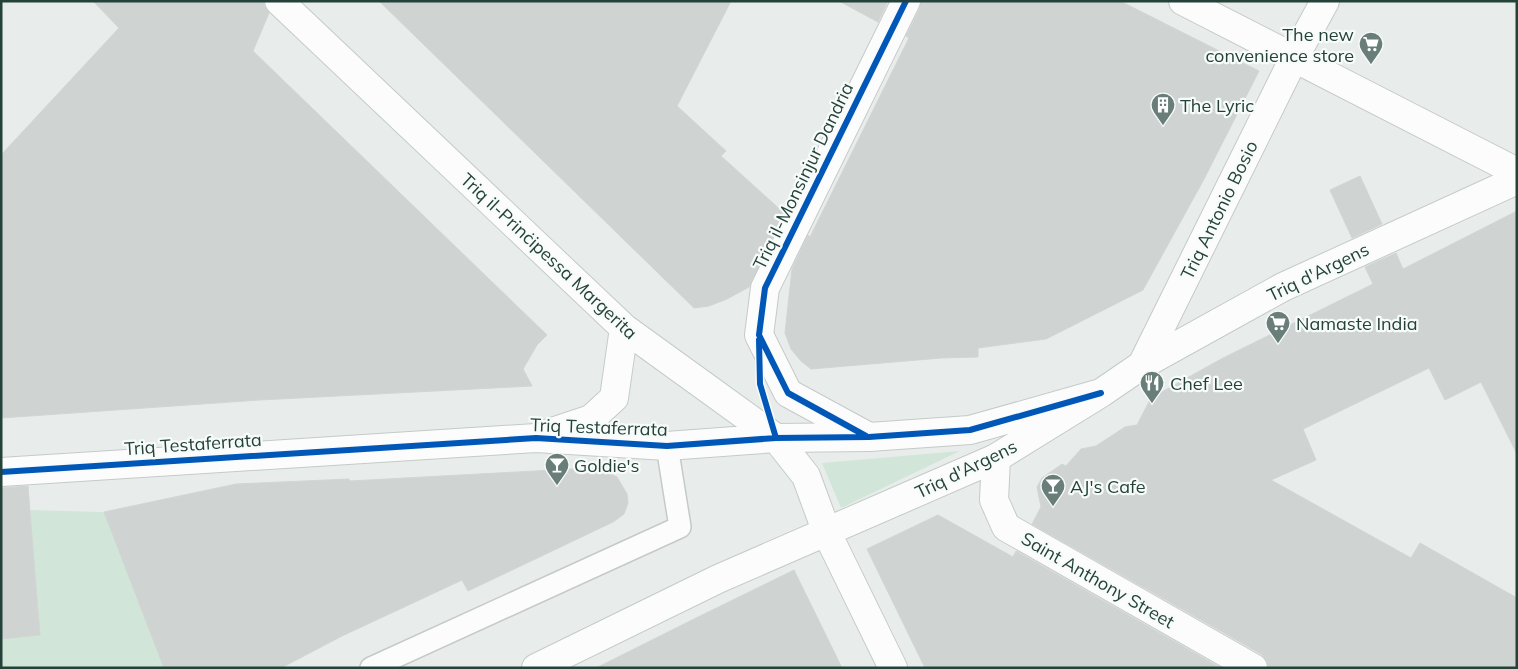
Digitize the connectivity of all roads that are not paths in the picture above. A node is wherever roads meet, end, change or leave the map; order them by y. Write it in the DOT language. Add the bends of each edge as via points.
graph roads {
  1 [pos="279,1"];
  2 [pos="906,1"];
  3 [pos="1183,1"];
  4 [pos="1325,1"];
  5 [pos="1294,58"];
  6 [pos="1517,172"];
  7 [pos="1517,180"];
  8 [pos="624,328"];
  9 [pos="1142,365"];
  10 [pos="1101,393"];
  11 [pos="869,437"];
  12 [pos="536,438"];
  13 [pos="776,438"];
  14 [pos="667,446"];
  15 [pos="996,458"];
  16 [pos="1,472"];
  17 [pos="827,533"];
  18 [pos="371,668"];
  19 [pos="536,668"];
  20 [pos="893,668"];
  21 [pos="1253,668"];
  1 -- 8 [label="street, Triq il-Prinċipessa Margerita"];
  2 -- 11 [label="street, Triq il-Monsinjur Dandria" via="765,288 759,335 788,393"];
  3 -- 5 [label="street"];
  4 -- 5 [label="street, Triq Antonio Bosio"];
  5 -- 6 [label="street"];
  5 -- 9 [label="street, Triq Antonio Bosio"];
  7 -- 9 [label="street, Triq d'Argens" via="1283,287"];
  8 -- 12 [label="street, Triq Testaferrata" via="614,398 591,419"];
  8 -- 13 [label="street, Triq il-Prinċipessa Margerita"];
  9 -- 10 [label="street, Triq d'Argens"];
  10 -- 11 [label="street, Triq Testaferrata" via="970,430"];
  10 -- 15 [label="street, Triq d'Argens"];
  11 -- 13 [label="street, Triq Testaferrata"];
  12 -- 14 [label="street, Triq Testaferrata"];
  12 -- 16 [label="street, Triq Testaferrata"];
  13 -- 14 [label="street, Triq Testaferrata"];
  13 -- 17 [label="street, Triq il-Prinċipessa Margerita" via="806,476"];
  14 -- 18 [label="lane" via="680,527"];
  15 -- 17 [label="street, Triq d'Argens"];
  15 -- 21 [label="street, Saint Anthony Street" via="994,500 1006,527"];
  17 -- 19 [label="street, Triq d'Argens" via="718,579"];
  17 -- 20 [label="street, Triq il-Prinċipessa Margerita"];
}
